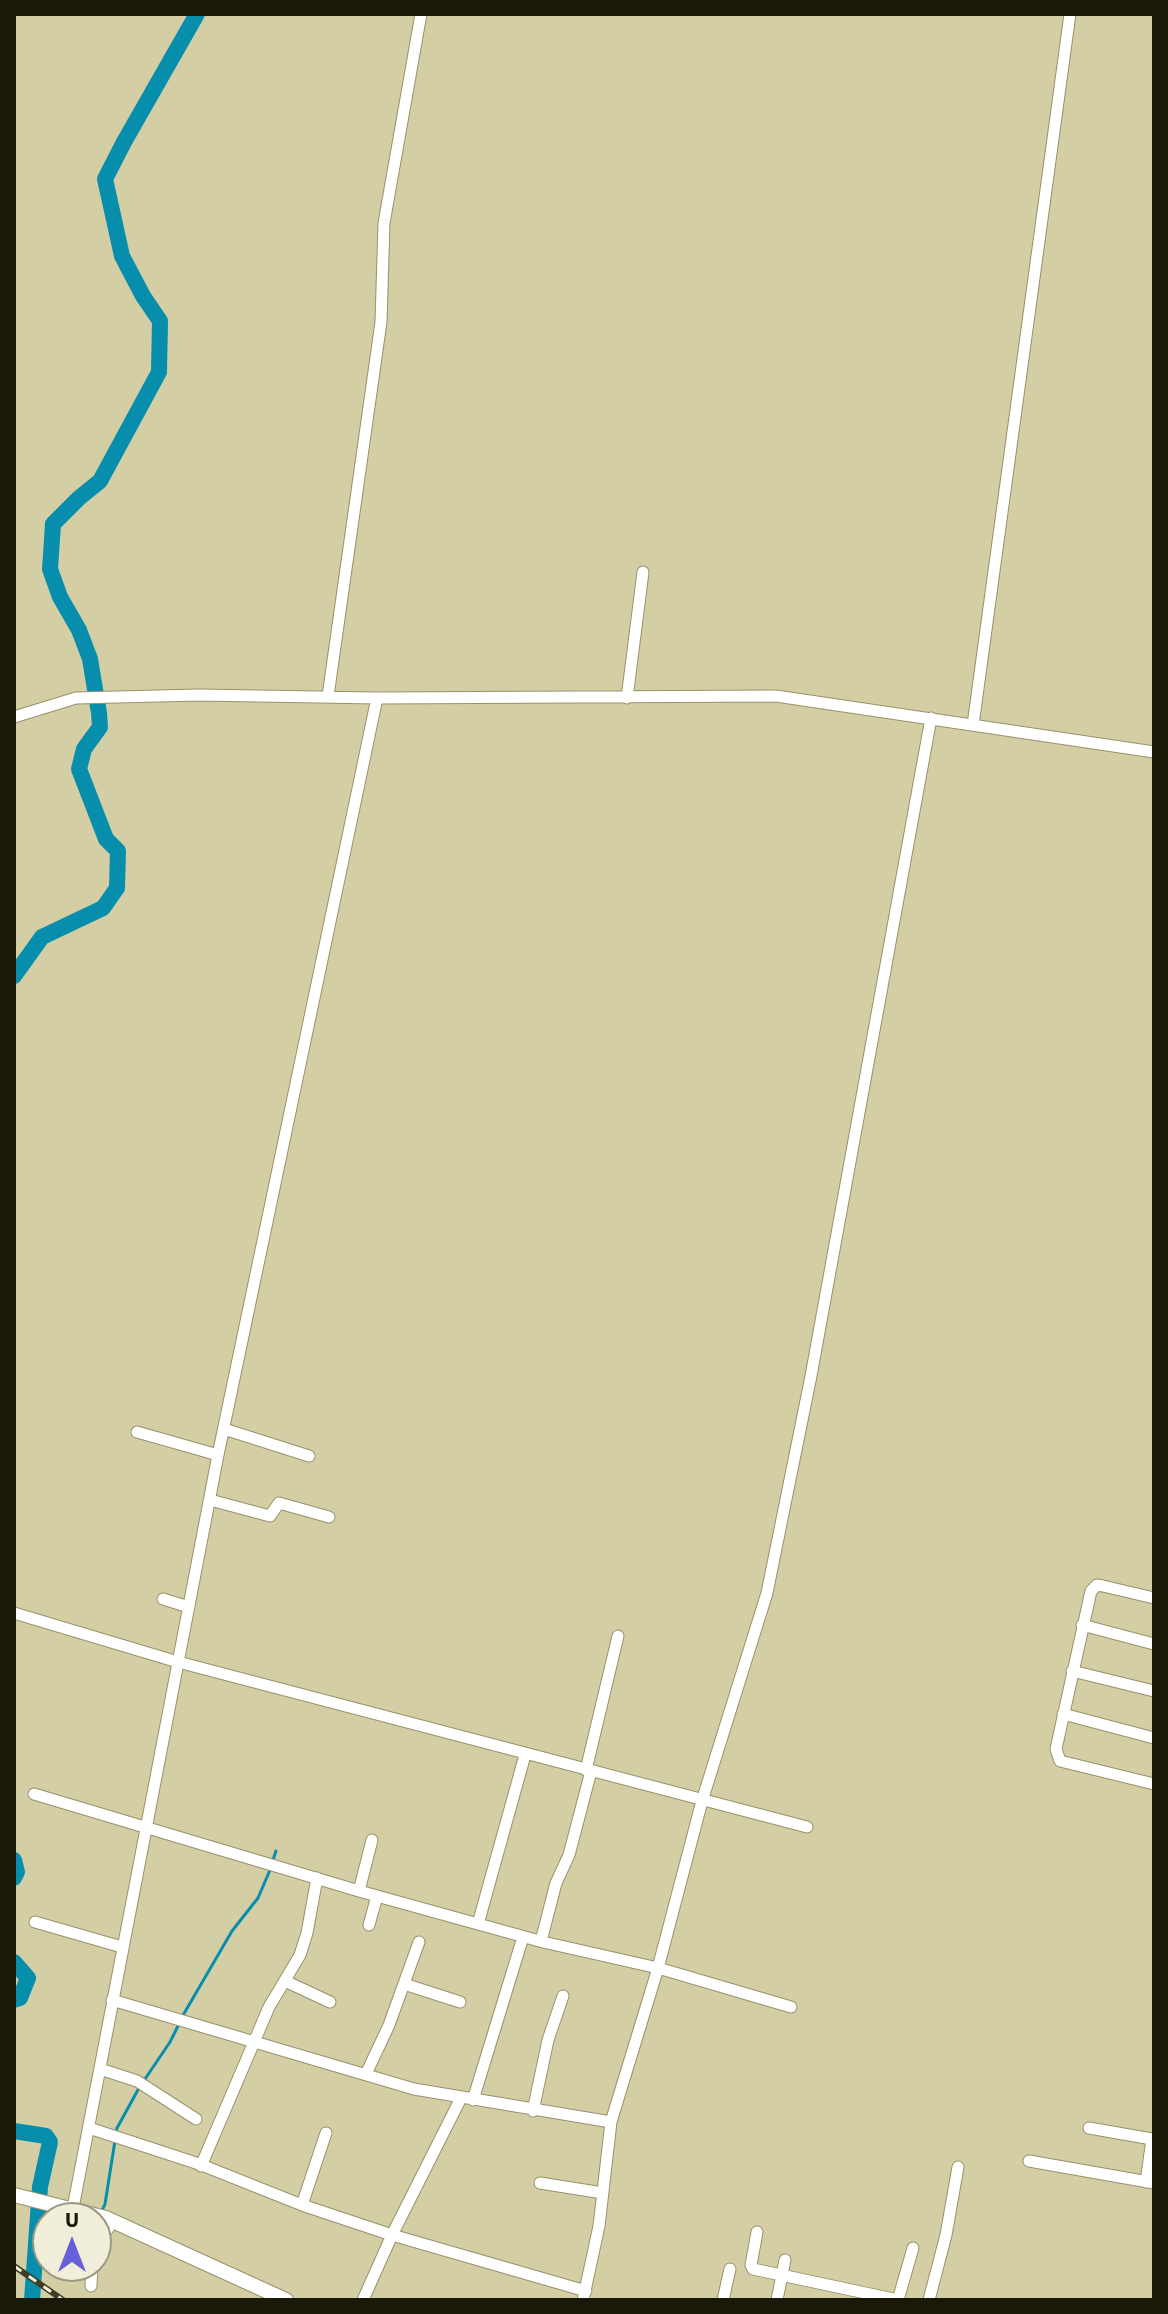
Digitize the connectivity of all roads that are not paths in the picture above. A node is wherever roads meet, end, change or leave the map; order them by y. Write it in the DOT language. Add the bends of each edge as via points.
graph roads {
  1 [pos="421,14"];
  2 [pos="1070,14"];
  3 [pos="643,572"];
  4 [pos="328,696"];
  5 [pos="377,698"];
  6 [pos="627,698"];
  7 [pos="14,717"];
  8 [pos="931,718"];
  9 [pos="973,725"];
  10 [pos="1154,752"];
  11 [pos="224,1429"];
  12 [pos="137,1432"];
  13 [pos="218,1455"];
  14 [pos="309,1456"];
  15 [pos="210,1500"];
  16 [pos="329,1517"];
  17 [pos="1154,1598"];
  18 [pos="163,1599"];
  19 [pos="189,1607"];
  20 [pos="14,1613"];
  21 [pos="1082,1625"];
  22 [pos="618,1636"];
  23 [pos="1154,1644"];
  24 [pos="178,1662"];
  25 [pos="1072,1671"];
  26 [pos="1154,1691"];
  27 [pos="1063,1714"];
  28 [pos="1154,1738"];
  29 [pos="525,1755"];
  30 [pos="588,1771"];
  31 [pos="1154,1784"];
  32 [pos="34,1794"];
  33 [pos="702,1801"];
  34 [pos="807,1827"];
  35 [pos="146,1828"];
  36 [pos="372,1840"];
  37 [pos="317,1878"];
  38 [pos="359,1891"];
  39 [pos="377,1896"];
  40 [pos="35,1922"];
  41 [pos="478,1924"];
  42 [pos="369,1925"];
  43 [pos="523,1937"];
  44 [pos="541,1941"];
  45 [pos="419,1942"];
  46 [pos="122,1947"];
  47 [pos="658,1968"];
  48 [pos="285,1981"];
  49 [pos="404,1984"];
  50 [pos="563,1996"];
  51 [pos="112,2000"];
  52 [pos="330,2002"];
  53 [pos="460,2002"];
  54 [pos="791,2007"];
  55 [pos="253,2041"];
  56 [pos="100,2069"];
  57 [pos="366,2074"];
  58 [pos="467,2099"];
  59 [pos="533,2111"];
  60 [pos="196,2119"];
  61 [pos="611,2122"];
  62 [pos="89,2128"];
  63 [pos="1089,2128"];
  64 [pos="326,2133"];
  65 [pos="1029,2161"];
  66 [pos="201,2166"];
  67 [pos="958,2167"];
  68 [pos="1150,2182"];
  69 [pos="540,2183"];
  70 [pos="603,2193"];
  71 [pos="14,2195"];
  72 [pos="45,2202"];
  73 [pos="74,2202"];
  74 [pos="302,2205"];
  75 [pos="112,2221"];
  76 [pos="757,2232"];
  77 [pos="392,2235"];
  78 [pos="913,2248"];
  79 [pos="785,2260"];
  80 [pos="730,2269"];
  81 [pos="781,2276"];
  82 [pos="91,2282"];
  83 [pos="91,2286"];
  84 [pos="584,2295"];
  85 [pos="286,2300"];
  86 [pos="363,2300"];
  87 [pos="723,2300"];
  88 [pos="777,2300"];
  89 [pos="898,2300"];
  90 [pos="929,2300"];
  1 -- 4 [label="street" via="384,223 381,322"];
  2 -- 9 [label="street"];
  3 -- 6 [label="street"];
  4 -- 5 [label="street"];
  4 -- 7 [label="street" via="76,698"];
  5 -- 6 [label="street"];
  5 -- 11 [label="street"];
  6 -- 8 [label="street" via="776,696"];
  8 -- 9 [label="street"];
  8 -- 33 [label="street" via="767,1593"];
  9 -- 10 [label="street"];
  11 -- 13 [label="street"];
  11 -- 14 [label="street"];
  12 -- 13 [label="street"];
  13 -- 15 [label="street"];
  15 -- 16 [label="street" via="270,1516 279,1503"];
  15 -- 19 [label="street"];
  17 -- 21 [label="street" via="1097,1585 1088,1597"];
  18 -- 19 [label="street"];
  19 -- 24 [label="street"];
  20 -- 24 [label="street"];
  21 -- 23 [label="street"];
  21 -- 25 [label="street"];
  22 -- 30 [label="street"];
  24 -- 29 [label="street"];
  24 -- 35 [label="street"];
  25 -- 26 [label="street"];
  25 -- 27 [label="street"];
  27 -- 28 [label="street"];
  27 -- 31 [label="street" via="1056,1749 1060,1761"];
  29 -- 30 [label="street"];
  29 -- 41 [label="street"];
  30 -- 33 [label="street"];
  30 -- 44 [label="street" via="569,1855"];
  32 -- 35 [label="street"];
  33 -- 34 [label="street"];
  33 -- 47 [label="street"];
  35 -- 37 [label="street"];
  35 -- 46 [label="street"];
  36 -- 38 [label="street"];
  37 -- 38 [label="street"];
  37 -- 48 [label="street" via="307,1933"];
  38 -- 39 [label="street"];
  39 -- 41 [label="street"];
  39 -- 42 [label="street"];
  40 -- 46 [label="street"];
  41 -- 43 [label="street"];
  43 -- 44 [label="street"];
  43 -- 58 [label="street"];
  44 -- 47 [label="street"];
  45 -- 49 [label="street"];
  46 -- 51 [label="street"];
  47 -- 54 [label="street"];
  47 -- 61 [label="street"];
  48 -- 52 [label="street"];
  48 -- 55 [label="street"];
  49 -- 53 [label="street"];
  49 -- 57 [label="street"];
  50 -- 59 [label="street"];
  51 -- 55 [label="street"];
  51 -- 56 [label="street"];
  55 -- 57 [label="street"];
  55 -- 66 [label="street"];
  56 -- 60 [label="street" via="141,2083"];
  56 -- 62 [label="street"];
  57 -- 58 [label="street"];
  58 -- 59 [label="street"];
  58 -- 77 [label="street"];
  59 -- 61 [label="street"];
  61 -- 70 [label="street"];
  62 -- 66 [label="street"];
  62 -- 73 [label="street"];
  63 -- 68 [label="street" via="1152,2139"];
  64 -- 74 [label="street"];
  65 -- 68 [label="street"];
  66 -- 74 [label="street"];
  67 -- 90 [label="street"];
  69 -- 70 [label="street"];
  70 -- 84 [label="street"];
  71 -- 72 [label="street"];
  74 -- 77 [label="street"];
  75 -- 85 [label="street"];
  76 -- 81 [label="street" via="751,2267"];
  77 -- 84 [label="street"];
  77 -- 86 [label="street"];
  78 -- 89 [label="street"];
  79 -- 81 [label="street"];
  80 -- 87 [label="street"];
  81 -- 88 [label="street"];
  81 -- 89 [label="street"];
  82 -- 83 [label="street"];
}
